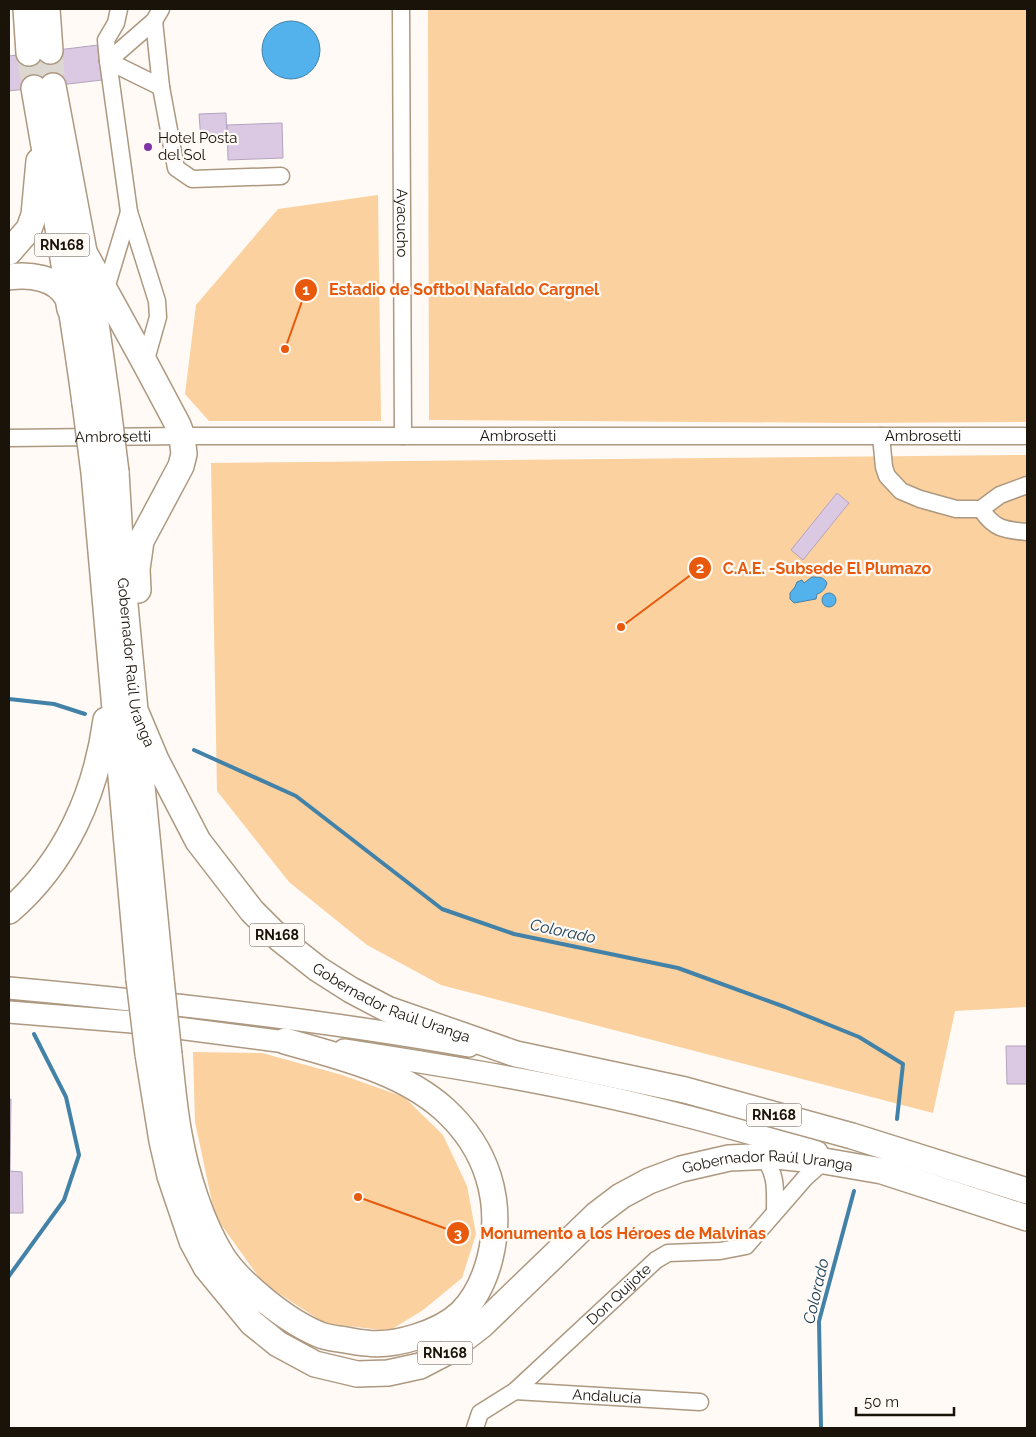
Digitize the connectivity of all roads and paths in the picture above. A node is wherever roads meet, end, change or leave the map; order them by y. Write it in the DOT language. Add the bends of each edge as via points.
graph roads {
  1 [pos="26,9"];
  2 [pos="47,9"];
  3 [pos="119,9"];
  4 [pos="401,9"];
  5 [pos="157,15"];
  6 [pos="108,61"];
  7 [pos="161,87"];
  8 [pos="42,136"];
  9 [pos="281,176"];
  10 [pos="129,212"];
  11 [pos="9,252"];
  12 [pos="85,254"];
  13 [pos="9,277"];
  14 [pos="105,292"];
  15 [pos="86,326"];
  16 [pos="145,363"];
  17 [pos="182,436"];
  18 [pos="403,436"];
  19 [pos="881,436"];
  20 [pos="1027,436"];
  21 [pos="9,438"];
  22 [pos="105,472"];
  23 [pos="1027,485"];
  24 [pos="981,509"];
  25 [pos="1027,532"];
  26 [pos="129,646"];
  27 [pos="112,683"];
  28 [pos="135,710"];
  29 [pos="9,911"];
  30 [pos="150,979"];
  31 [pos="9,988"];
  32 [pos="9,1012"];
  33 [pos="285,1041"];
  34 [pos="159,1054"];
  35 [pos="516,1054"];
  36 [pos="764,1158"];
  37 [pos="824,1160"];
  38 [pos="882,1170"];
  39 [pos="1027,1191"];
  40 [pos="775,1211"];
  41 [pos="1027,1218"];
  42 [pos="515,1391"];
  43 [pos="700,1402"];
  44 [pos="475,1428"];
  1 -- 2 [label="highway" via="40,52"];
  3 -- 6 [label="street" via="116,24 106,40"];
  4 -- 18 [label="street, Ayacucho"];
  5 -- 6 [label="street"];
  5 -- 7 [label="street"];
  6 -- 7 [label="street"];
  6 -- 10 [label="street"];
  7 -- 9 [label="street" via="176,168 192,180"];
  8 -- 11 [label="highway" via="34,215 30,228"];
  8 -- 12 [label="highway, Gobernador Raúl Uranga / RN168" via="44,87"];
  8 -- 15 [label="highway, Gobernador Raúl Uranga / RN168"];
  10 -- 14 [label="street"];
  10 -- 16 [label="street" via="157,301 158,317"];
  12 -- 14 [label="highway"];
  12 -- 15 [label="highway, Gobernador Raúl Uranga / RN168"];
  13 -- 15 [label="highway" via="37,277 59,289"];
  14 -- 15 [label="street"];
  14 -- 16 [label="highway"];
  15 -- 22 [label="highway, Gobernador Raúl Uranga / RN168, bridge"];
  16 -- 17 [label="highway"];
  17 -- 18 [label="street, Ambrosetti"];
  17 -- 21 [label="street, Ambrosetti"];
  17 -- 26 [label="highway" via="184,454 181,466 141,540 137,569 138,619"];
  18 -- 19 [label="street, Ambrosetti"];
  19 -- 20 [label="street, Ambrosetti"];
  19 -- 24 [label="street" via="887,476 900,491 956,508"];
  22 -- 26 [label="highway, Gobernador Raúl Uranga / RN168"];
  22 -- 27 [label="highway, Gobernador Raúl Uranga / RN168"];
  23 -- 24 [label="street" via="1000,495"];
  24 -- 25 [label="street" via="996,526"];
  26 -- 28 [label="highway, Gobernador Raúl Uranga / RN168"];
  27 -- 29 [label="highway" via="102,746 92,785 77,821 45,874"];
  27 -- 30 [label="highway, Gobernador Raúl Uranga / RN168"];
  28 -- 30 [label="highway"];
  28 -- 35 [label="highway, Gobernador Raúl Uranga / RN168" via="156,760 198,841 252,911 280,939 318,969 387,1009"];
  30 -- 34 [label="highway, bridge"];
  31 -- 35 [label="main road, Gobernador Raúl Uranga" via="153,1002 410,1036"];
  32 -- 33 [label="main road, Gobernador Raúl Uranga" via="132,1022"];
  33 -- 34 [label="highway" via="369,1066 402,1081 444,1109 468,1135 479,1153 493,1192 496,1214 493,1245 477,1292 461,1313 435,1331 404,1340 368,1344 320,1336 288,1319 250,1287 223,1258 206,1224 189,1174"];
  33 -- 38 [label="main road, Gobernador Raúl Uranga" via="568,1089 674,1113"];
  34 -- 36 [label="highway, Gobernador Raúl Uranga / RN168" via="162,1141 179,1207 206,1267 252,1323 278,1344 315,1364 357,1374 388,1373 420,1366 447,1352 482,1325 596,1215 621,1196 681,1169 729,1158"];
  35 -- 39 [label="highway, Gobernador Raúl Uranga / RN168" via="685,1090 852,1136"];
  36 -- 37 [label="highway, Gobernador Raúl Uranga / RN168"];
  36 -- 40 [label="street" via="772,1168"];
  37 -- 38 [label="highway, Gobernador Raúl Uranga / RN168"];
  37 -- 40 [label="street, Don Quijote"];
  38 -- 41 [label="highway, Gobernador Raúl Uranga / RN168"];
  40 -- 42 [label="street, Don Quijote" via="746,1246 720,1252 668,1254 656,1260"];
  42 -- 43 [label="street, Andalucía"];
  42 -- 44 [label="street, Don Quijote" via="480,1413"];
}
